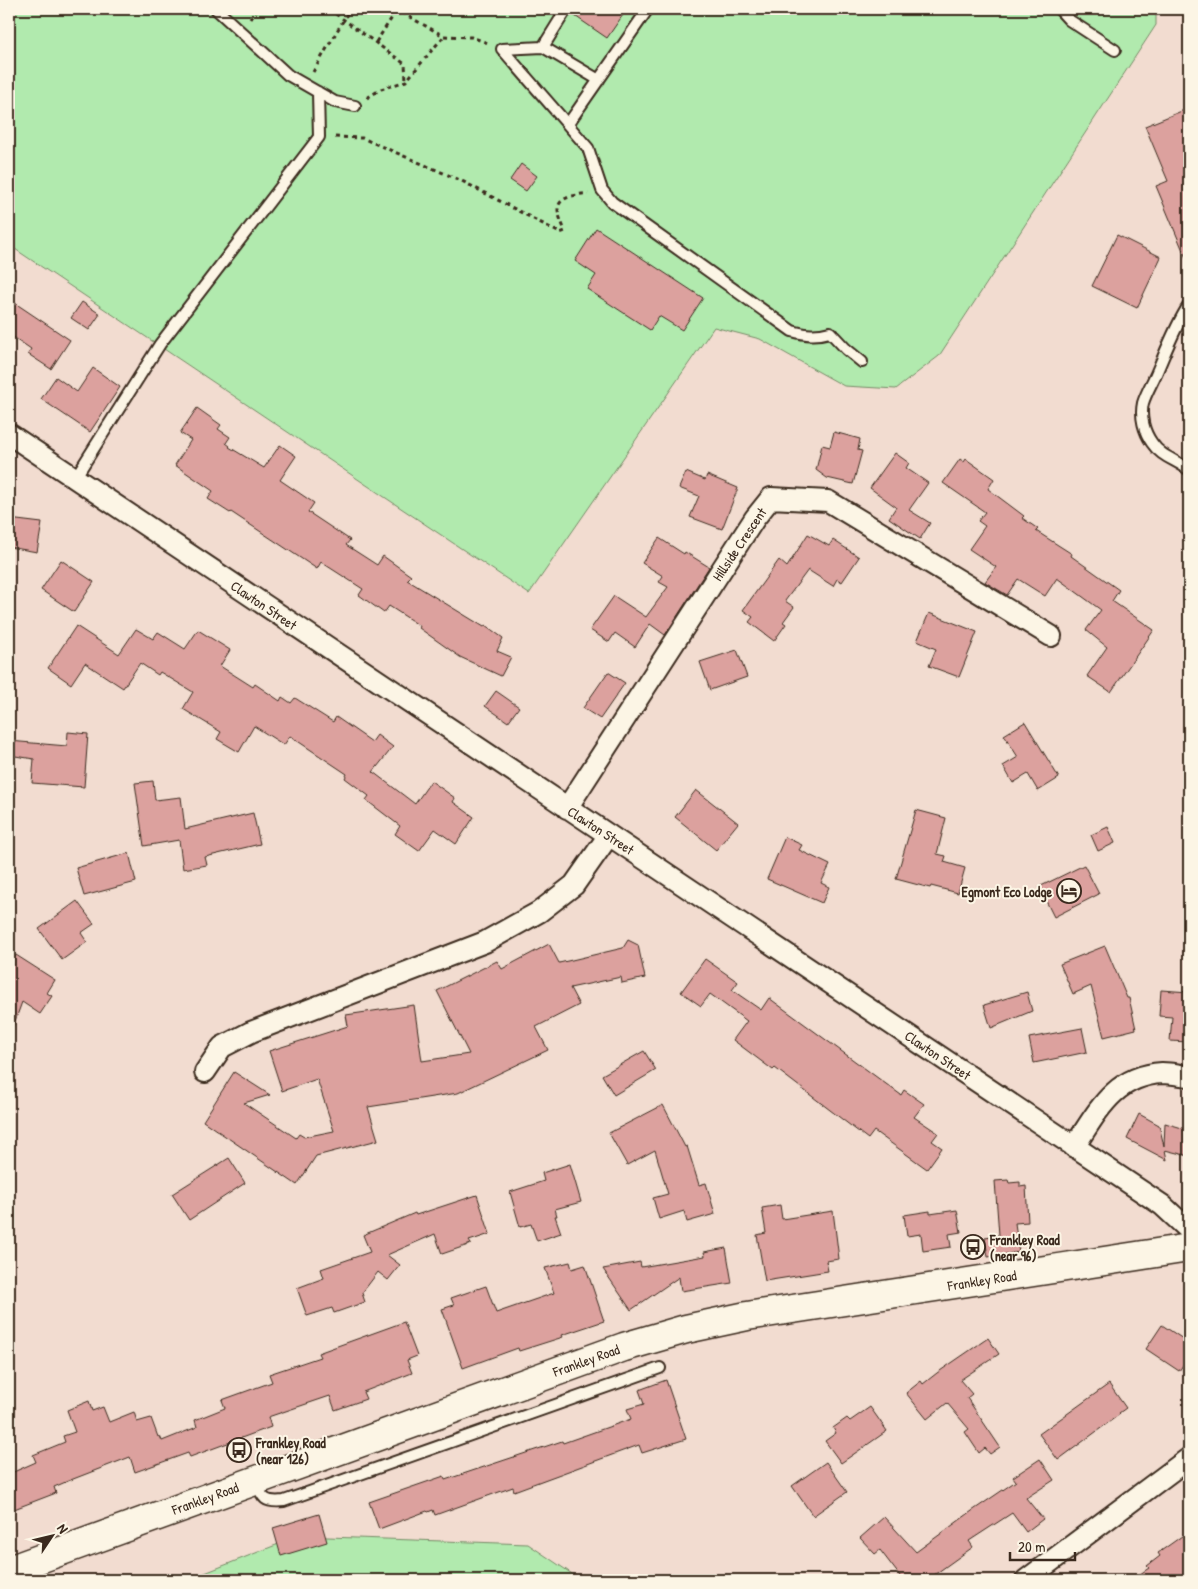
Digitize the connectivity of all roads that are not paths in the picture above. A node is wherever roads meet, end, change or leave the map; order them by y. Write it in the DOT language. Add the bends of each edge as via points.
graph roads {
  1 [pos="216,9"];
  2 [pos="648,9"];
  3 [pos="1059,9"];
  4 [pos="566,10"];
  5 [pos="544,47"];
  6 [pos="1115,50"];
  7 [pos="599,80"];
  8 [pos="318,92"];
  9 [pos="355,106"];
  10 [pos="568,124"];
  11 [pos="1189,305"];
  12 [pos="862,362"];
  13 [pos="9,434"];
  14 [pos="1189,470"];
  15 [pos="75,478"];
  16 [pos="1051,636"];
  17 [pos="567,808"];
  18 [pos="609,834"];
  19 [pos="205,1072"];
  20 [pos="1189,1076"];
  21 [pos="1074,1147"];
  22 [pos="1189,1230"];
  23 [pos="1189,1248"];
  24 [pos="660,1368"];
  25 [pos="1189,1458"];
  26 [pos="255,1480"];
  27 [pos="9,1570"];
  28 [pos="1026,1580"];
  1 -- 8 [label="lane" via="288,76"];
  2 -- 7 [label="lane"];
  3 -- 6 [label="lane" via="1069,20"];
  4 -- 5 [label="lane"];
  5 -- 7 [label="lane"];
  5 -- 10 [label="lane" via="502,49"];
  7 -- 10 [label="lane"];
  8 -- 9 [label="lane" via="335,102"];
  8 -- 15 [label="lane" via="319,137 160,344"];
  10 -- 12 [label="lane" via="588,148 602,190 621,210 792,330 807,335 830,332"];
  11 -- 14 [label="lane" via="1143,403 1142,418 1144,430 1160,453"];
  13 -- 15 [label="street, Clawton Street"];
  15 -- 17 [label="street, Clawton Street"];
  16 -- 17 [label="street, Hillside Crescent" via="828,501 771,498"];
  17 -- 18 [label="street, Clawton Street"];
  18 -- 19 [label="street" via="574,885 539,912 486,942 251,1032 222,1047"];
  18 -- 21 [label="street, Clawton Street"];
  20 -- 21 [label="street" via="1164,1073 1141,1076 1123,1085 1105,1100"];
  21 -- 22 [label="street, Clawton Street" via="1162,1205"];
  23 -- 26 [label="street, Frankley Road" via="747,1316 686,1329 624,1347"];
  24 -- 26 [label="lane" via="284,1501 271,1502 261,1496"];
  25 -- 28 [label="street"];
  26 -- 27 [label="street, Frankley Road"];
}
